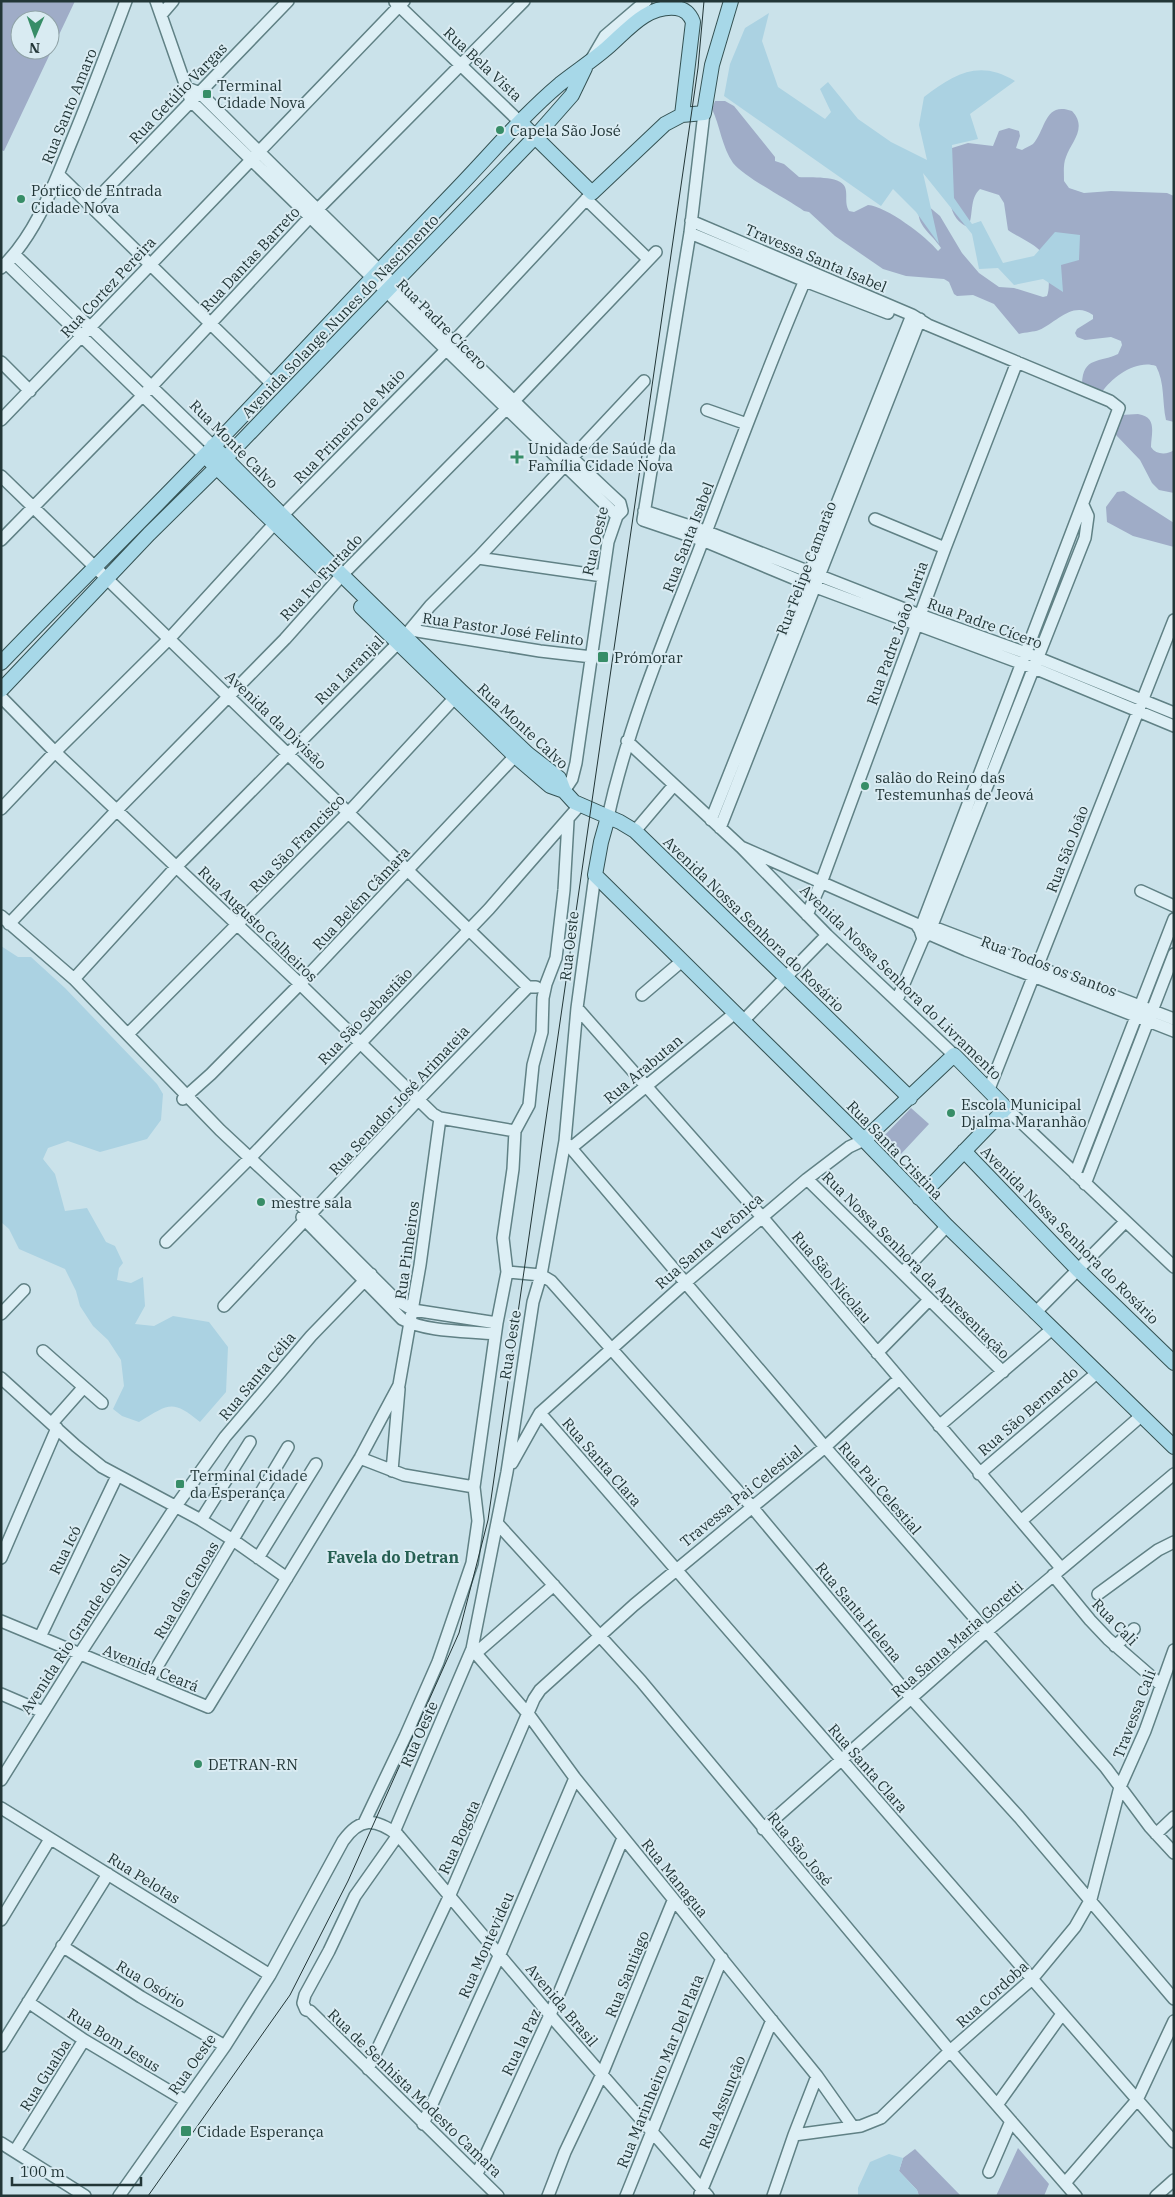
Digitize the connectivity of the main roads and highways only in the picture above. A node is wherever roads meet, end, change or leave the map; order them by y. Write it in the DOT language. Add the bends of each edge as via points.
graph roads {
  1 [pos="731,1"];
  2 [pos="589,63"];
  3 [pos="692,114"];
  4 [pos="521,123"];
  5 [pos="535,137"];
  6 [pos="209,450"];
  7 [pos="221,462"];
  8 [pos="1,663"];
  9 [pos="1,690"];
  10 [pos="458,694"];
  11 [pos="564,791"];
  12 [pos="608,818"];
  13 [pos="595,875"];
  14 [pos="954,1055"];
  15 [pos="910,1098"];
  16 [pos="864,1140"];
  17 [pos="964,1152"];
  18 [pos="919,1198"];
  19 [pos="1174,1363"];
  20 [pos="1174,1447"];
  1 -- 3 [label="main road" via="712,64"];
  2 -- 3 [label="main road, Avenida Solange Nunes do Nascimento" via="646,14 663,8 683,10 691,16 694,26"];
  2 -- 4 [label="main road, Avenida Solange Nunes do Nascimento" via="560,84"];
  2 -- 5 [label="main road, Avenida Solange Nunes do Nascimento" via="572,95"];
  3 -- 5 [label="main road, Rua Bela Vista" via="670,120 657,130 589,196"];
  4 -- 5 [label="main road, Rua Bela Vista"];
  4 -- 6 [label="main road, Avenida Solange Nunes do Nascimento"];
  5 -- 7 [label="main road, Avenida Solange Nunes do Nascimento"];
  6 -- 7 [label="main road, Rua Monte Calvo"];
  6 -- 8 [label="main road, Avenida Solange Nunes do Nascimento"];
  7 -- 9 [label="main road, Avenida Solange Nunes do Nascimento"];
  7 -- 10 [label="main road, Rua Monte Calvo" via="339,579 404,636"];
  10 -- 11 [label="main road, Rua Monte Calvo" via="515,756 550,786"];
  10 -- 11 [label="main road, Rua Monte Calvo" via="559,778"];
  11 -- 12 [label="main road, Avenida Nossa Senhora do Rosário" via="579,806"];
  12 -- 13 [label="main road, Rua Oeste"];
  12 -- 15 [label="main road, Avenida Nossa Senhora do Rosário" via="635,831"];
  13 -- 16 [label="main road, Rua Santa Cristina"];
  14 -- 15 [label="main road, Rua Santa Verônica"];
  14 -- 17 [label="main road, Avenida Nossa Senhora do Livramento" via="1006,1108"];
  15 -- 16 [label="main road, Rua Santa Verônica"];
  16 -- 18 [label="main road, Rua Santa Cristina"];
  17 -- 18 [label="main road"];
  17 -- 19 [label="main road, Avenida Nossa Senhora do Rosário"];
  18 -- 20 [label="main road, Rua Santa Cristina"];
}
